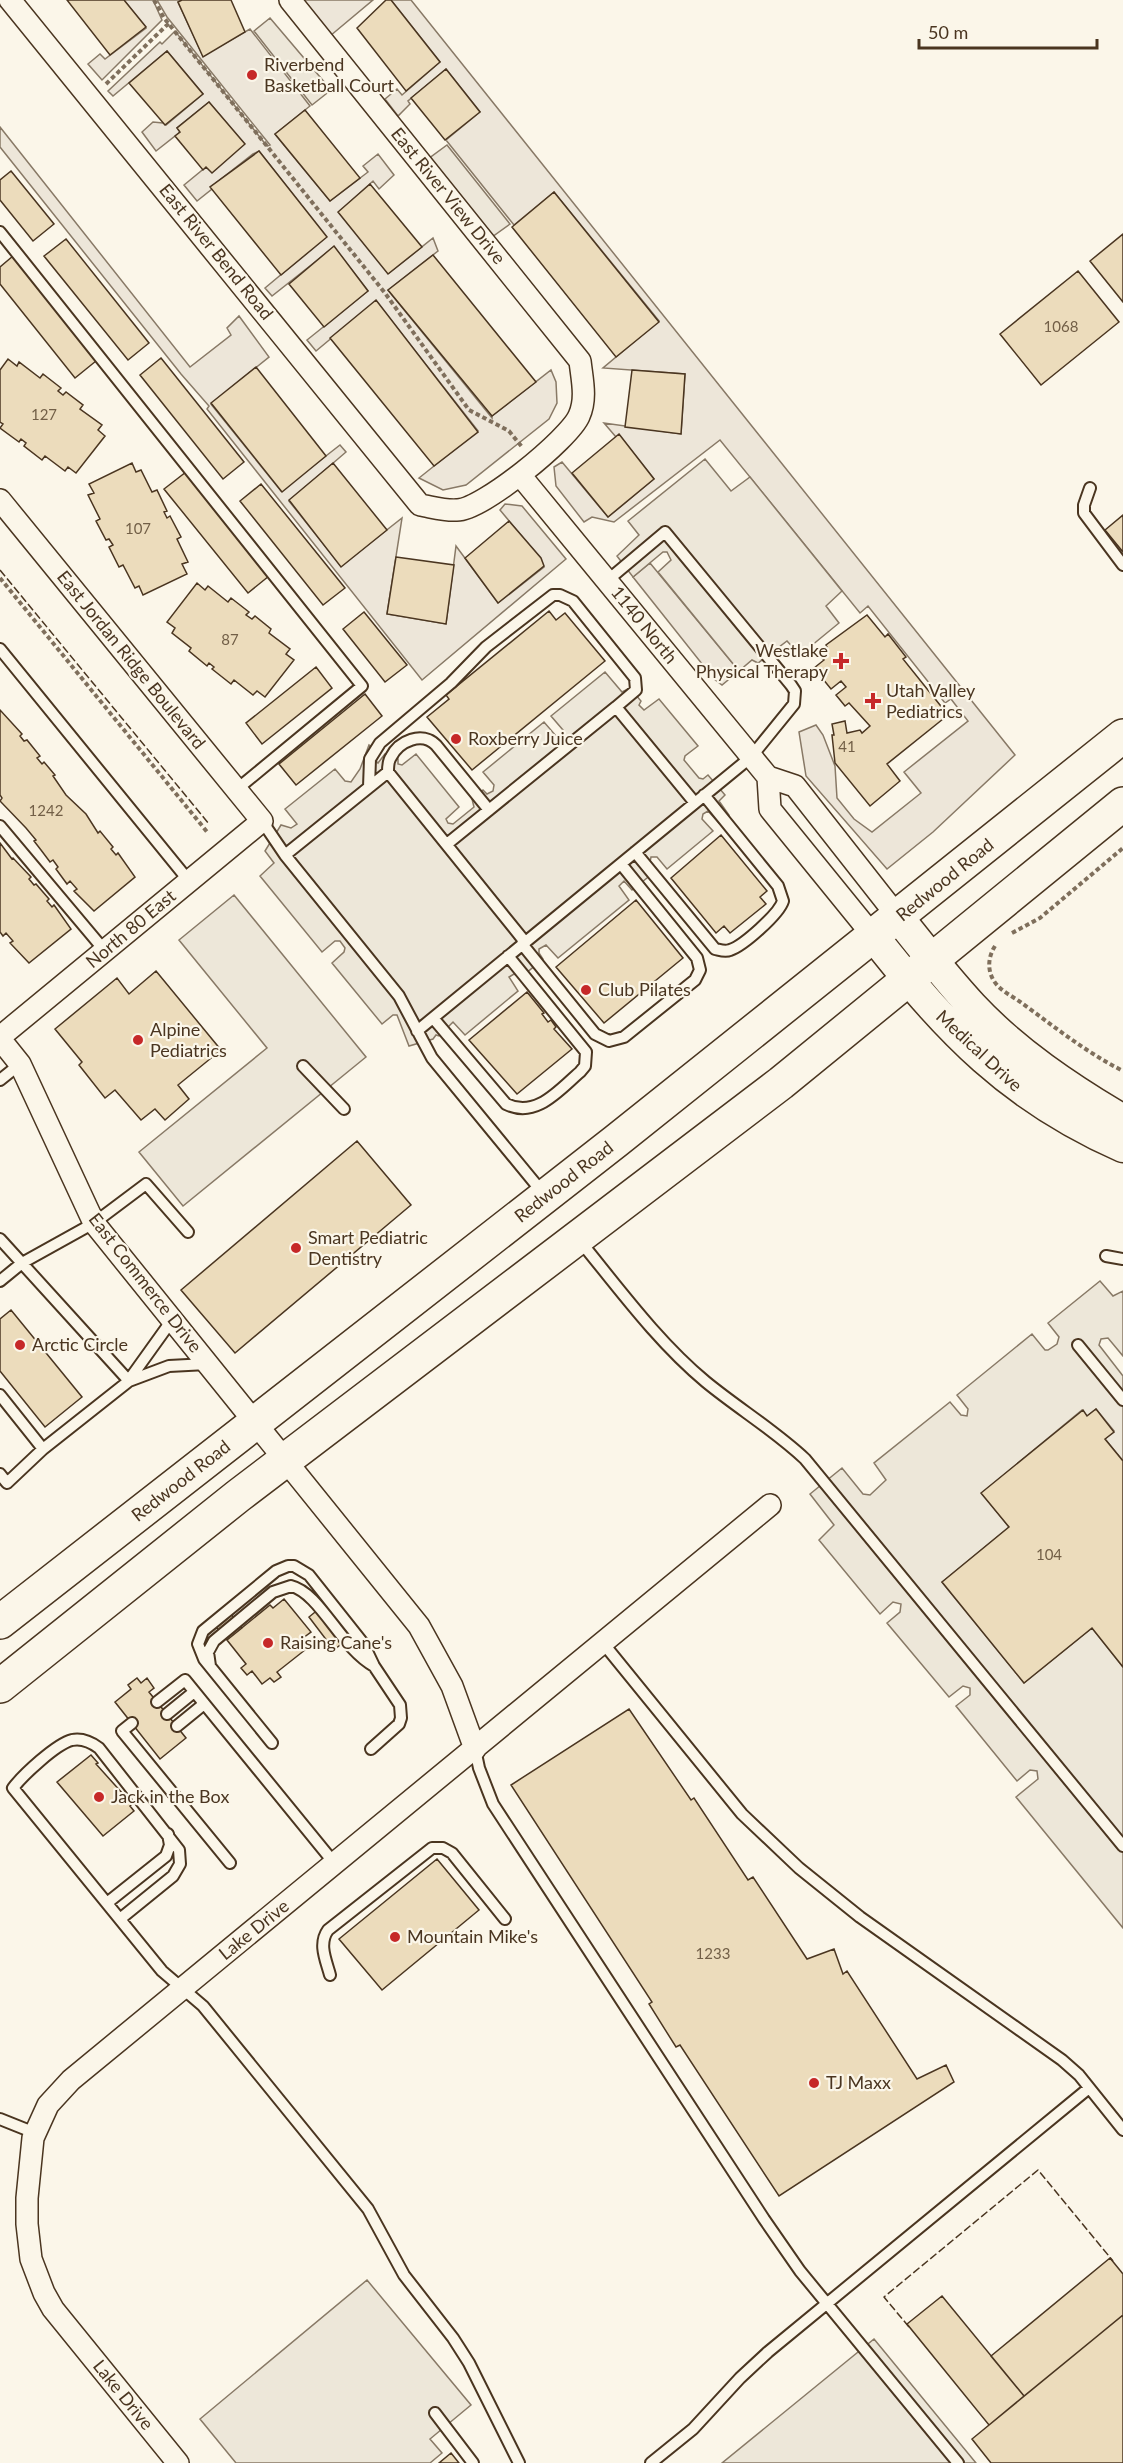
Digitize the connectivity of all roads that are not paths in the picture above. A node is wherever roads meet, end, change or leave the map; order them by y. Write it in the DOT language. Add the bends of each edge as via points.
graph roads {
  1 [pos="10,0"];
  2 [pos="290,0"];
  3 [pos="0,232"];
  4 [pos="520,475"];
  5 [pos="1090,488"];
  6 [pos="0,500"];
  7 [pos="1123,565"];
  8 [pos="608,580"];
  9 [pos="0,649"];
  10 [pos="616,707"];
  11 [pos="1123,736"];
  12 [pos="751,757"];
  13 [pos="388,772"];
  14 [pos="768,777"];
  15 [pos="369,787"];
  16 [pos="236,790"];
  17 [pos="704,795"];
  18 [pos="694,803"];
  19 [pos="1123,804"];
  20 [pos="489,810"];
  21 [pos="262,821"];
  22 [pos="0,826"];
  23 [pos="447,844"];
  24 [pos="634,852"];
  25 [pos="285,855"];
  26 [pos="621,864"];
  27 [pos="189,881"];
  28 [pos="886,927"];
  29 [pos="524,943"];
  30 [pos="105,951"];
  31 [pos="508,956"];
  32 [pos="919,969"];
  33 [pos="433,1018"];
  34 [pos="417,1031"];
  35 [pos="0,1038"];
  36 [pos="20,1064"];
  37 [pos="303,1066"];
  38 [pos="0,1080"];
  39 [pos="344,1109"];
  40 [pos="1123,1120"];
  41 [pos="1123,1148"];
  42 [pos="546,1196"];
  43 [pos="94,1223"];
  44 [pos="188,1232"];
  45 [pos="577,1238"];
  46 [pos="0,1239"];
  47 [pos="1106,1256"];
  48 [pos="1123,1259"];
  49 [pos="22,1263"];
  50 [pos="0,1281"];
  51 [pos="172,1320"];
  52 [pos="1078,1345"];
  53 [pos="207,1364"];
  54 [pos="129,1381"];
  55 [pos="0,1395"];
  56 [pos="1123,1400"];
  57 [pos="255,1423"];
  58 [pos="43,1449"];
  59 [pos="285,1460"];
  60 [pos="2,1482"];
  61 [pos="770,1505"];
  62 [pos="0,1622"];
  63 [pos="603,1642"];
  64 [pos="374,1666"];
  65 [pos="212,1669"];
  66 [pos="0,1686"];
  67 [pos="194,1692"];
  68 [pos="158,1702"];
  69 [pos="204,1704"];
  70 [pos="167,1714"];
  71 [pos="132,1724"];
  72 [pos="177,1726"];
  73 [pos="141,1735"];
  74 [pos="132,1743"];
  75 [pos="272,1743"];
  76 [pos="151,1747"];
  77 [pos="370,1749"];
  78 [pos="475,1749"];
  79 [pos="141,1755"];
  80 [pos="168,1834"];
  81 [pos="1123,1846"];
  82 [pos="230,1863"];
  83 [pos="334,1864"];
  84 [pos="107,1904"];
  85 [pos="120,1919"];
  86 [pos="505,1919"];
  87 [pos="330,1974"];
  88 [pos="183,1988"];
  89 [pos="1089,2088"];
  90 [pos="0,2119"];
  91 [pos="1123,2130"];
  92 [pos="35,2133"];
  93 [pos="827,2303"];
  94 [pos="435,2413"];
  95 [pos="178,2463"];
  96 [pos="473,2463"];
  97 [pos="519,2463"];
  98 [pos="651,2463"];
  99 [pos="958,2463"];
  1 -- 4 [label="street, East River Bend Road" via="420,505 458,511 482,502"];
  2 -- 4 [label="street, East River View Drive" via="580,361 584,401 578,418"];
  3 -- 16 [label="lane" via="362,686"];
  4 -- 8 [label="street, 1140 North"];
  5 -- 7 [label="lane" via="1084,513"];
  6 -- 16 [label="street, East Jordan Ridge Boulevard"];
  8 -- 12 [label="street, 1140 North"];
  8 -- 12 [label="lane" via="665,532 791,685 795,691 794,704"];
  9 -- 27 [label="lane"];
  10 -- 15 [label="lane" via="636,690 635,678 573,601 560,594 552,595 486,647 451,683 380,743 370,759"];
  10 -- 18 [label="lane"];
  10 -- 20 [label="lane"];
  11 -- 28 [label="main road, Redwood Road"];
  12 -- 14 [label="street, 1140 North"];
  12 -- 17 [label="lane"];
  13 -- 15 [label="lane"];
  13 -- 20 [label="lane" via="394,753 411,739 427,739"];
  13 -- 23 [label="lane"];
  14 -- 28 [label="street, 1140 North" via="795,786"];
  14 -- 28 [label="street, 1140 North" via="770,809"];
  15 -- 25 [label="lane"];
  16 -- 21 [label="street, East Jordan Ridge Boulevard"];
  17 -- 18 [label="lane"];
  17 -- 24 [label="lane" via="782,893 780,909 736,947 715,949"];
  18 -- 24 [label="lane"];
  19 -- 32 [label="main road"];
  20 -- 23 [label="lane"];
  21 -- 25 [label="lane"];
  21 -- 27 [label="street, North 80 East"];
  22 -- 30 [label="lane"];
  23 -- 29 [label="lane"];
  24 -- 26 [label="lane"];
  25 -- 34 [label="lane" via="399,996"];
  26 -- 29 [label="lane"];
  26 -- 29 [label="lane" via="697,958 700,970 694,980 624,1037 609,1041 595,1034"];
  27 -- 30 [label="street, North 80 East"];
  28 -- 32 [label="street, 1140 North"];
  28 -- 42 [label="main road, Redwood Road"];
  29 -- 31 [label="lane"];
  30 -- 35 [label="street, North 80 East"];
  31 -- 33 [label="lane"];
  31 -- 33 [label="lane" via="586,1052 585,1066 580,1072 544,1102 526,1109 506,1104"];
  32 -- 40 [label="street, Medical Drive" via="973,1007 1062,1082"];
  32 -- 41 [label="street, Medical Drive" via="971,1048 1006,1079 1049,1110"];
  32 -- 45 [label="main road" via="781,1083"];
  33 -- 34 [label="lane"];
  34 -- 42 [label="lane" via="432,1058"];
  35 -- 36 [label="street, East Commerce Drive"];
  36 -- 38 [label="lane"];
  36 -- 43 [label="street, East Commerce Drive"];
  37 -- 39 [label="lane"];
  42 -- 57 [label="main road, Redwood Road"];
  43 -- 44 [label="lane" via="146,1184"];
  43 -- 49 [label="lane"];
  43 -- 51 [label="street, East Commerce Drive"];
  45 -- 59 [label="main road"];
  45 -- 81 [label="lane" via="684,1362 805,1458"];
  46 -- 49 [label="lane"];
  47 -- 48 [label="lane"];
  49 -- 50 [label="lane"];
  49 -- 54 [label="lane"];
  51 -- 53 [label="street, East Commerce Drive"];
  51 -- 54 [label="lane"];
  52 -- 56 [label="lane"];
  53 -- 54 [label="lane" via="169,1366"];
  53 -- 57 [label="street, East Commerce Drive"];
  54 -- 58 [label="lane"];
  55 -- 58 [label="lane"];
  57 -- 59 [label="street"];
  57 -- 62 [label="main road, Redwood Road"];
  58 -- 60 [label="lane"];
  59 -- 66 [label="main road"];
  59 -- 78 [label="street" via="419,1626 452,1686"];
  61 -- 63 [label="street, Lake Drive"];
  63 -- 78 [label="street, Lake Drive"];
  63 -- 89 [label="lane" via="742,1814 777,1848 860,1917 1062,2060"];
  64 -- 65 [label="lane" via="353,1651 306,1593 291,1586 273,1592 214,1641 208,1652"];
  64 -- 65 [label="lane" via="363,1643 309,1575 288,1566 203,1631 198,1649"];
  64 -- 77 [label="lane" via="397,1699 401,1712 395,1728"];
  65 -- 75 [label="lane"];
  67 -- 68 [label="lane" via="185,1680"];
  67 -- 69 [label="lane"];
  67 -- 70 [label="lane"];
  69 -- 72 [label="lane"];
  69 -- 83 [label="lane"];
  71 -- 74 [label="lane" via="122,1731"];
  73 -- 74 [label="lane"];
  74 -- 79 [label="lane"];
  76 -- 79 [label="lane"];
  78 -- 83 [label="street, Lake Drive"];
  78 -- 93 [label="lane" via="485,1786 504,1821 764,2219"];
  79 -- 82 [label="lane"];
  80 -- 84 [label="lane" via="166,1856"];
  80 -- 84 [label="lane" via="99,1748 87,1741 65,1743 13,1788"];
  80 -- 85 [label="lane" via="179,1850 177,1871"];
  83 -- 88 [label="street, Lake Drive"];
  84 -- 85 [label="lane"];
  85 -- 88 [label="lane" via="162,1971"];
  86 -- 87 [label="lane" via="452,1853 432,1848 328,1930 323,1947"];
  88 -- 92 [label="street, Lake Drive" via="58,2091"];
  88 -- 97 [label="lane" via="203,2006 375,2220 404,2275 469,2363"];
  89 -- 91 [label="lane"];
  89 -- 93 [label="lane"];
  90 -- 92 [label="lane"];
  92 -- 95 [label="street, Lake Drive" via="27,2224 31,2259 40,2284 53,2309"];
  93 -- 98 [label="lane" via="753,2364 693,2429"];
  93 -- 99 [label="lane"];
  94 -- 96 [label="lane"];
}
